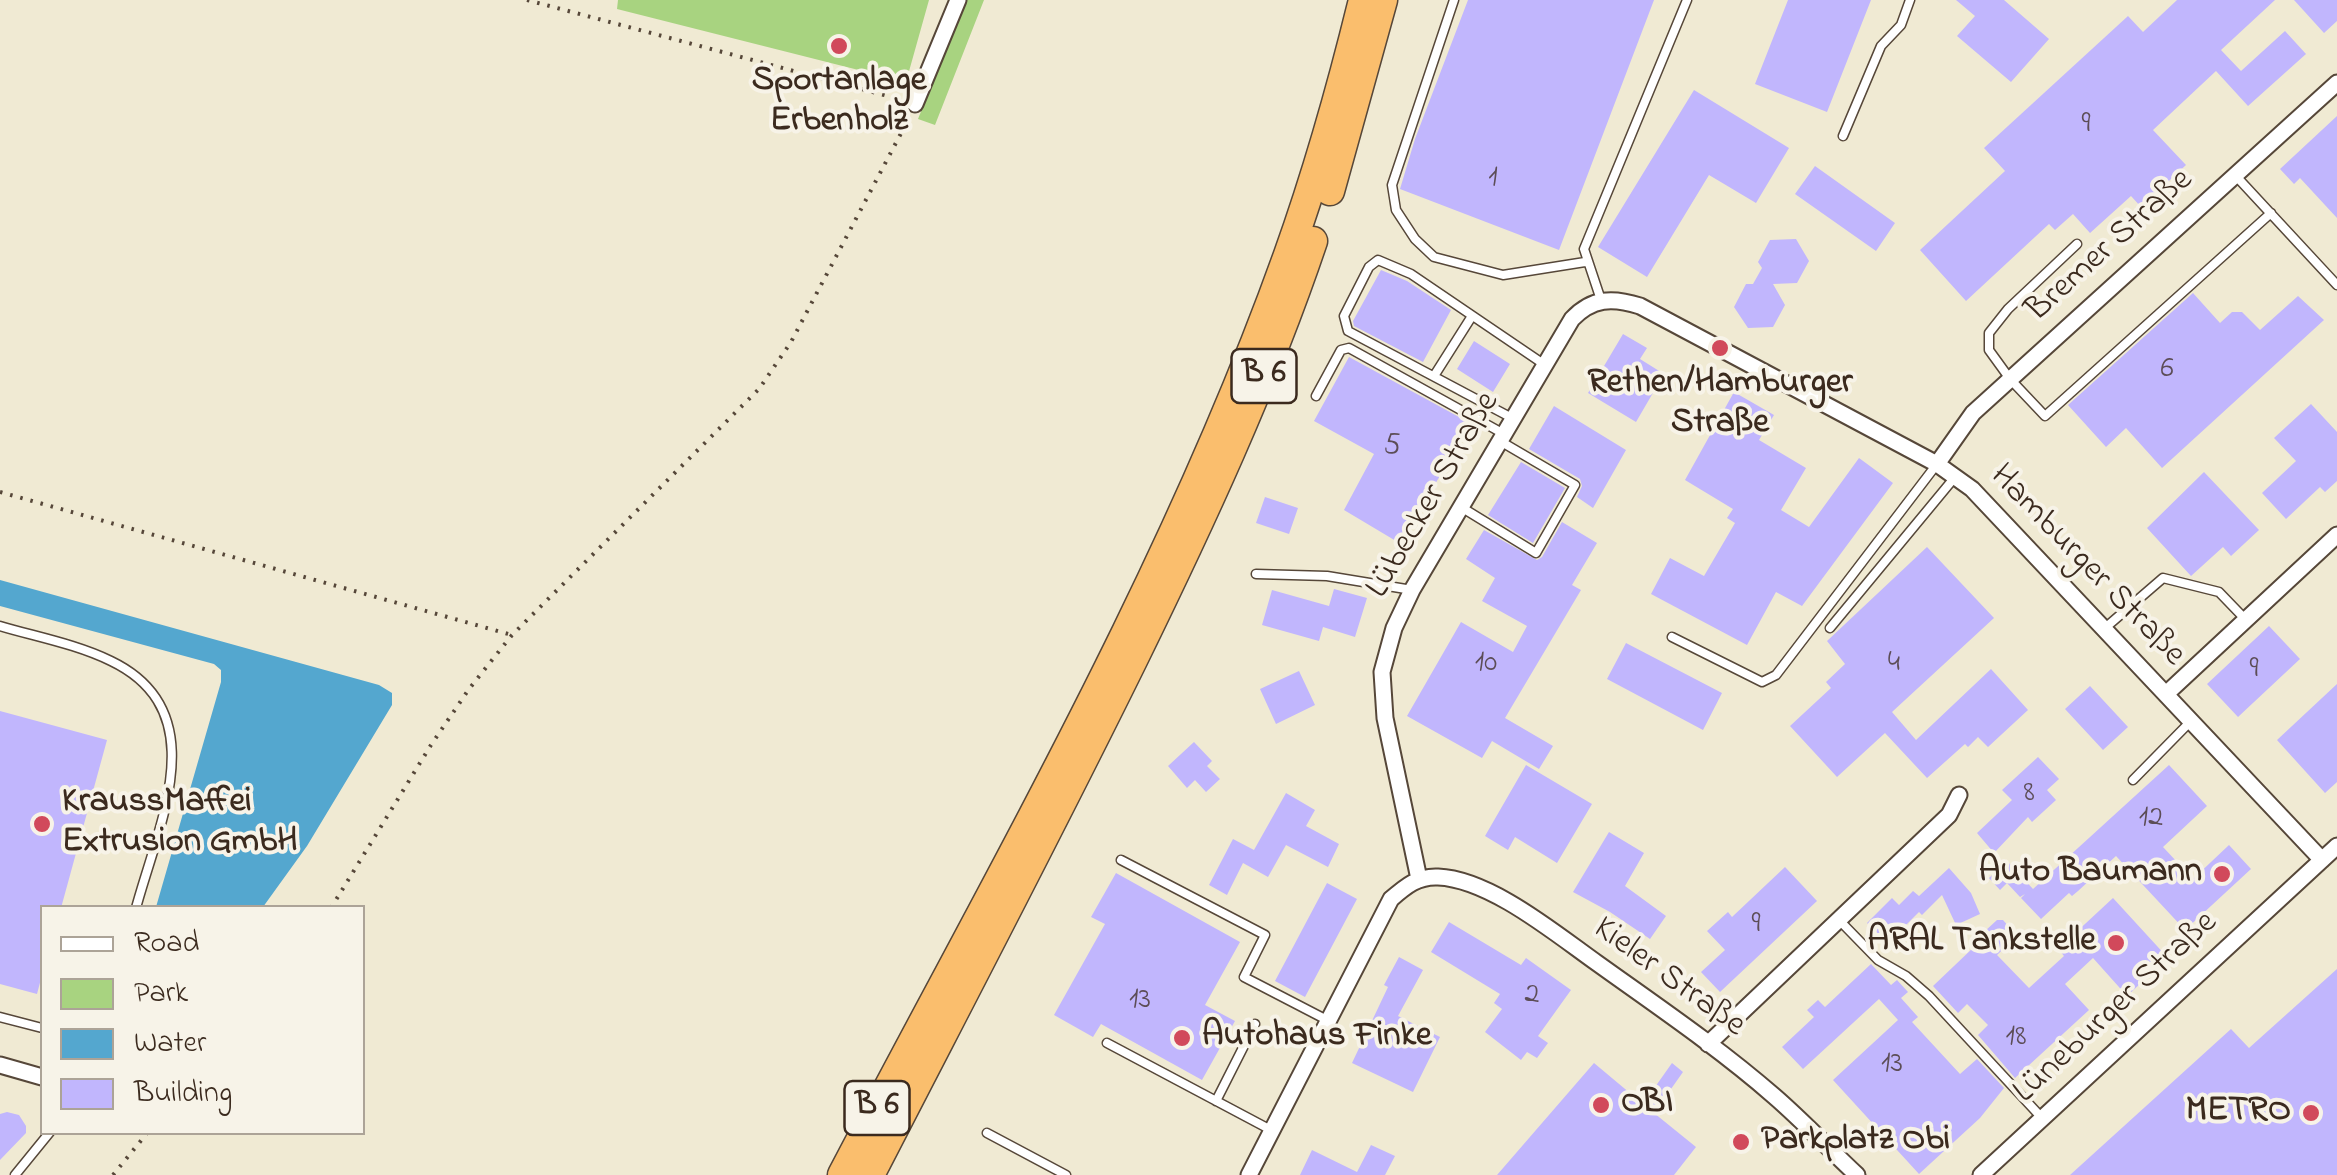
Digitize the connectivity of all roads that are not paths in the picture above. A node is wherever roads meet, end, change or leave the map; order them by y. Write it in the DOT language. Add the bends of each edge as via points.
graph roads {
  1 [pos="958,0"];
  2 [pos="1363,0"];
  3 [pos="1383,0"];
  4 [pos="1454,0"];
  5 [pos="1687,0"];
  6 [pos="1910,0"];
  7 [pos="2337,83"];
  8 [pos="916,104"];
  9 [pos="1843,136"];
  10 [pos="2235,175"];
  11 [pos="2270,214"];
  12 [pos="2077,244"];
  13 [pos="1586,262"];
  14 [pos="2337,284"];
  15 [pos="1601,300"];
  16 [pos="1472,316"];
  17 [pos="1545,365"];
  18 [pos="1434,376"];
  19 [pos="2010,379"];
  20 [pos="1316,396"];
  21 [pos="1513,419"];
  22 [pos="1502,438"];
  23 [pos="1937,464"];
  24 [pos="1955,477"];
  25 [pos="1461,507"];
  26 [pos="2337,536"];
  27 [pos="1256,574"];
  28 [pos="1412,590"];
  29 [pos="2246,620"];
  30 [pos="0,626"];
  31 [pos="1830,628"];
  32 [pos="2104,628"];
  33 [pos="1672,638"];
  34 [pos="2166,694"];
  35 [pos="2192,720"];
  36 [pos="2134,780"];
  37 [pos="1960,795"];
  38 [pos="2337,846"];
  39 [pos="1122,860"];
  40 [pos="2322,860"];
  41 [pos="1419,879"];
  42 [pos="137,905"];
  43 [pos="1839,920"];
  44 [pos="0,1016"];
  45 [pos="1327,1020"];
  46 [pos="1255,1024"];
  47 [pos="40,1027"];
  48 [pos="1107,1042"];
  49 [pos="1708,1044"];
  50 [pos="0,1065"];
  51 [pos="40,1076"];
  52 [pos="1216,1101"];
  53 [pos="2042,1118"];
  54 [pos="898,1121"];
  55 [pos="1272,1130"];
  56 [pos="987,1133"];
  57 [pos="48,1135"];
  58 [pos="15,1175"];
  59 [pos="842,1175"];
  60 [pos="870,1175"];
  61 [pos="886,1175"];
  62 [pos="1066,1175"];
  63 [pos="1249,1175"];
  64 [pos="1857,1175"];
  65 [pos="1981,1175"];
  1 -- 8 [label="street"];
  2 -- 59 [label="highway, B 6" via="1288,256 1214,436 1088,706"];
  3 -- 54 [label="highway, B 6" via="1336,171 1250,411 1098,733"];
  4 -- 13 [label="lane" via="1392,184 1396,210 1434,257 1503,275"];
  5 -- 13 [label="lane" via="1584,249"];
  6 -- 9 [label="lane" via="1901,25 1880,46"];
  7 -- 10 [label="street, Bremer Straße"];
  10 -- 11 [label="lane"];
  10 -- 19 [label="street, Bremer Straße"];
  11 -- 14 [label="lane"];
  11 -- 19 [label="lane" via="2045,416"];
  12 -- 19 [label="lane" via="1988,332 1989,350"];
  13 -- 15 [label="lane"];
  15 -- 17 [label="street, Lübecker Straße" via="1572,319"];
  15 -- 23 [label="street, Hamburger Straße" via="1640,306"];
  16 -- 17 [label="lane"];
  16 -- 18 [label="lane"];
  16 -- 18 [label="lane" via="1410,274 1378,260 1369,267 1344,316 1348,331"];
  17 -- 21 [label="street, Lübecker Straße"];
  18 -- 21 [label="lane"];
  19 -- 23 [label="street, Bremer Straße" via="1973,413"];
  20 -- 22 [label="lane" via="1341,350 1349,348"];
  21 -- 22 [label="street, Lübecker Straße"];
  22 -- 25 [label="street, Lübecker Straße"];
  22 -- 25 [label="lane" via="1576,485 1536,552"];
  23 -- 24 [label="street, Hamburger Straße"];
  23 -- 33 [label="lane" via="1776,676 1762,682"];
  24 -- 31 [label="lane"];
  24 -- 32 [label="street, Hamburger Straße"];
  25 -- 28 [label="street, Lübecker Straße"];
  26 -- 29 [label="street"];
  27 -- 28 [label="lane" via="1327,576"];
  28 -- 41 [label="street, Lübecker Straße" via="1382,672 1384,718"];
  29 -- 32 [label="lane" via="2220,592 2163,578"];
  29 -- 34 [label="street"];
  30 -- 42 [label="lane" via="112,661 162,704 172,767"];
  32 -- 34 [label="street, Hamburger Straße"];
  34 -- 35 [label="street, Hamburger Straße"];
  35 -- 36 [label="lane"];
  35 -- 40 [label="street, Hamburger Straße"];
  37 -- 43 [label="street" via="1949,816"];
  38 -- 40 [label="street, Lüneburger Straße"];
  39 -- 45 [label="lane" via="1264,935 1244,976"];
  40 -- 53 [label="street, Lüneburger Straße"];
  41 -- 45 [label="street" via="1392,898"];
  41 -- 49 [label="street, Kieler Straße" via="1472,884 1532,917"];
  43 -- 49 [label="street"];
  43 -- 53 [label="lane" via="1878,960 1929,996"];
  44 -- 47 [label="lane"];
  45 -- 55 [label="street"];
  46 -- 52 [label="lane"];
  48 -- 52 [label="lane"];
  49 -- 64 [label="street, Kieler Straße"];
  50 -- 51 [label="street"];
  52 -- 55 [label="lane"];
  53 -- 65 [label="street, Lüneburger Straße"];
  54 -- 60 [label="highway, B 6"];
  54 -- 61 [label="highway"];
  55 -- 63 [label="street"];
  56 -- 62 [label="lane"];
  57 -- 58 [label="lane"];
}
